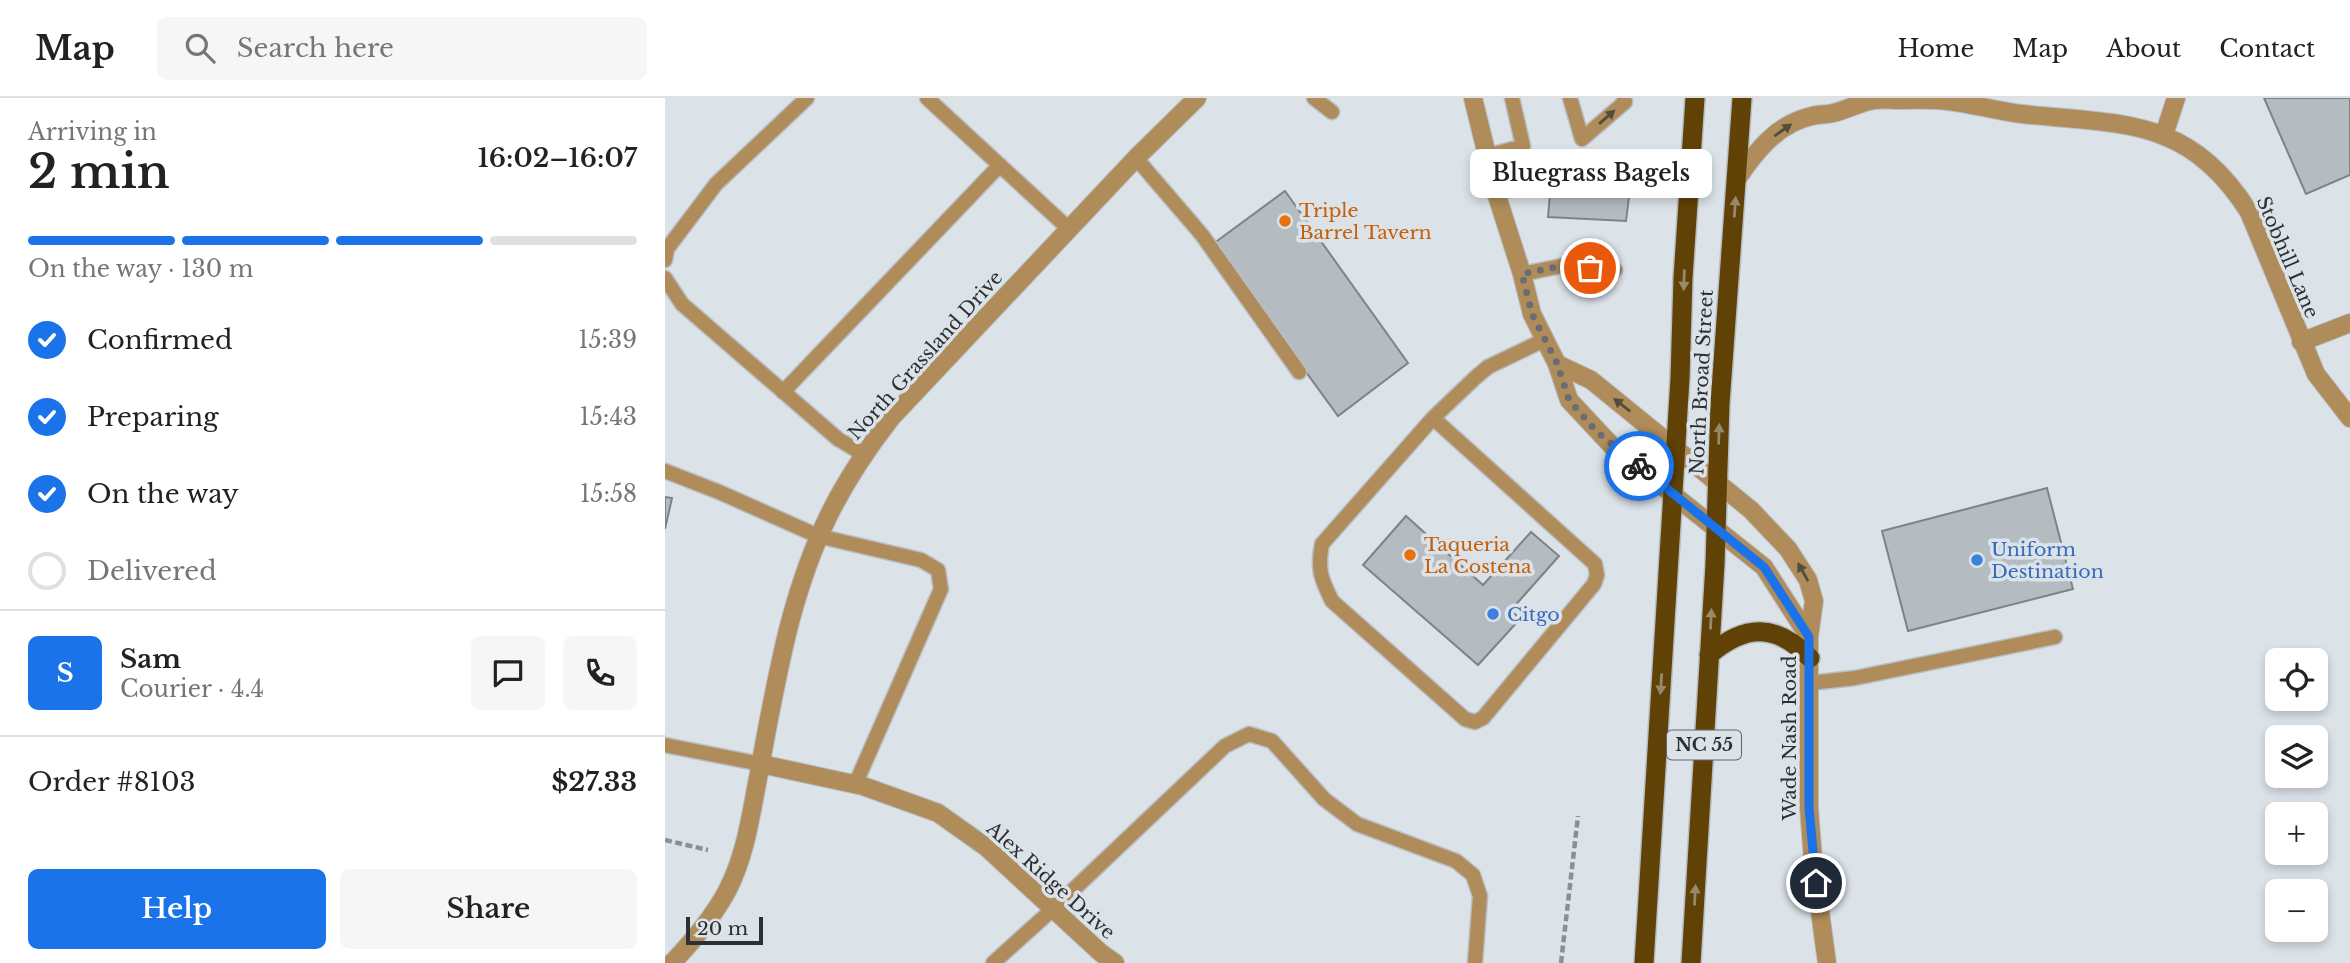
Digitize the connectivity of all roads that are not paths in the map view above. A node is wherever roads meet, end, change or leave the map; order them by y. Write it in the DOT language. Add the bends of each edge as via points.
graph roads {
  1 [pos="807,98"];
  2 [pos="927,98"];
  3 [pos="1196,98"];
  4 [pos="1314,98"];
  5 [pos="1473,98"];
  6 [pos="1511,98"];
  7 [pos="1570,98"];
  8 [pos="1624,98"];
  9 [pos="1695,98"];
  10 [pos="1742,98"];
  11 [pos="2176,98"];
  12 [pos="1871,99"];
  13 [pos="1332,112"];
  14 [pos="2164,135"];
  15 [pos="1487,156"];
  16 [pos="1136,158"];
  17 [pos="1000,164"];
  18 [pos="1737,179"];
  19 [pos="1069,229"];
  20 [pos="665,260"];
  21 [pos="1615,270"];
  22 [pos="1522,274"];
  23 [pos="665,278"];
  24 [pos="2350,323"];
  25 [pos="1544,340"];
  26 [pos="2301,342"];
  27 [pos="1557,363"];
  28 [pos="1299,372"];
  29 [pos="783,392"];
  30 [pos="1433,418"];
  31 [pos="2350,418"];
  32 [pos="1676,447"];
  33 [pos="863,454"];
  34 [pos="665,471"];
  35 [pos="1718,482"];
  36 [pos="1673,493"];
  37 [pos="1715,526"];
  38 [pos="818,536"];
  39 [pos="1809,637"];
  40 [pos="2055,637"];
  41 [pos="1709,655"];
  42 [pos="1809,658"];
  43 [pos="1810,683"];
  44 [pos="665,745"];
  45 [pos="761,764"];
  46 [pos="855,785"];
  47 [pos="1055,908"];
  48 [pos="672,963"];
  49 [pos="993,963"];
  50 [pos="1115,963"];
  51 [pos="1475,963"];
  52 [pos="1644,963"];
  53 [pos="1691,963"];
  54 [pos="1827,963"];
  1 -- 20 [label="lane" via="716,184 667,249"];
  2 -- 17 [label="lane"];
  3 -- 16 [label="street, North Grassland Drive"];
  4 -- 13 [label="lane"];
  5 -- 15 [label="street, Wade Nash Road"];
  6 -- 15 [label="lane" via="1523,146"];
  7 -- 8 [label="lane, one-way" via="1582,139 1625,102"];
  9 -- 32 [label="highway, North Broad Street / NC 55, one-way"];
  10 -- 18 [label="highway, North Broad Street / NC 55"];
  11 -- 14 [label="street"];
  12 -- 14 [label="street, Stobhill Lane" via="1948,101 2018,114 2122,123"];
  18 -- 12 [label="street, Stobhill Lane, one-way" via="1752,156 1792,123"];
  14 -- 26 [label="street, Stobhill Lane" via="2191,150 2236,191 2249,212"];
  15 -- 22 [label="street, Wade Nash Road"];
  16 -- 19 [label="street, North Grassland Drive"];
  16 -- 28 [label="lane" via="1202,235"];
  17 -- 19 [label="lane"];
  17 -- 29 [label="lane"];
  35 -- 18 [label="highway, North Broad Street / NC 55, one-way"];
  19 -- 33 [label="street, North Grassland Drive" via="891,418"];
  21 -- 22 [label="lane" via="1566,265"];
  22 -- 25 [label="street, Wade Nash Road"];
  23 -- 29 [label="lane" via="682,304"];
  24 -- 26 [label="street"];
  25 -- 27 [label="street, Wade Nash Road"];
  25 -- 30 [label="lane" via="1488,368"];
  26 -- 31 [label="street, Stobhill Lane" via="2316,374"];
  32 -- 27 [label="street, Wade Nash Road, one-way" via="1591,380"];
  27 -- 36 [label="street, Wade Nash Road" via="1569,400 1583,417"];
  29 -- 33 [label="lane"];
  30 -- 30 [label="lane" via="1322,544 1318,564 1332,601 1465,719 1475,722 1586,595 1597,575 1595,564"];
  32 -- 35 [label="street, Wade Nash Road"];
  32 -- 36 [label="highway, North Broad Street / NC 55"];
  33 -- 38 [label="street, North Grassland Drive"];
  34 -- 38 [label="lane"];
  35 -- 37 [label="highway, North Broad Street / NC 55"];
  39 -- 35 [label="street, Wade Nash Road, one-way" via="1814,601 1799,564 1765,523"];
  36 -- 37 [label="street, Wade Nash Road"];
  36 -- 52 [label="highway, North Broad Street / NC 55, one-way"];
  37 -- 39 [label="street, Wade Nash Road" via="1764,567"];
  41 -- 37 [label="highway, North Broad Street / NC 55, one-way"];
  38 -- 45 [label="street, North Grassland Drive" via="790,623"];
  38 -- 46 [label="lane" via="921,560 938,570 941,589"];
  39 -- 42 [label="street, Wade Nash Road"];
  40 -- 43 [label="lane"];
  41 -- 42 [label="highway" via="1734,637 1767,631 1783,636"];
  53 -- 41 [label="highway, North Broad Street / NC 55, one-way"];
  42 -- 43 [label="street, Wade Nash Road"];
  43 -- 54 [label="street, Wade Nash Road" via="1809,808"];
  44 -- 45 [label="lane"];
  45 -- 46 [label="street, Alex Ridge Drive"];
  45 -- 48 [label="street, North Grassland Drive" via="746,841 727,890 702,932"];
  46 -- 47 [label="street, Alex Ridge Drive" via="938,813 986,847"];
  47 -- 49 [label="lane"];
  47 -- 50 [label="street, Alex Ridge Drive"];
  47 -- 51 [label="lane" via="1225,746 1249,734 1272,741 1324,799 1357,824 1456,861 1473,875 1481,896"];
}
